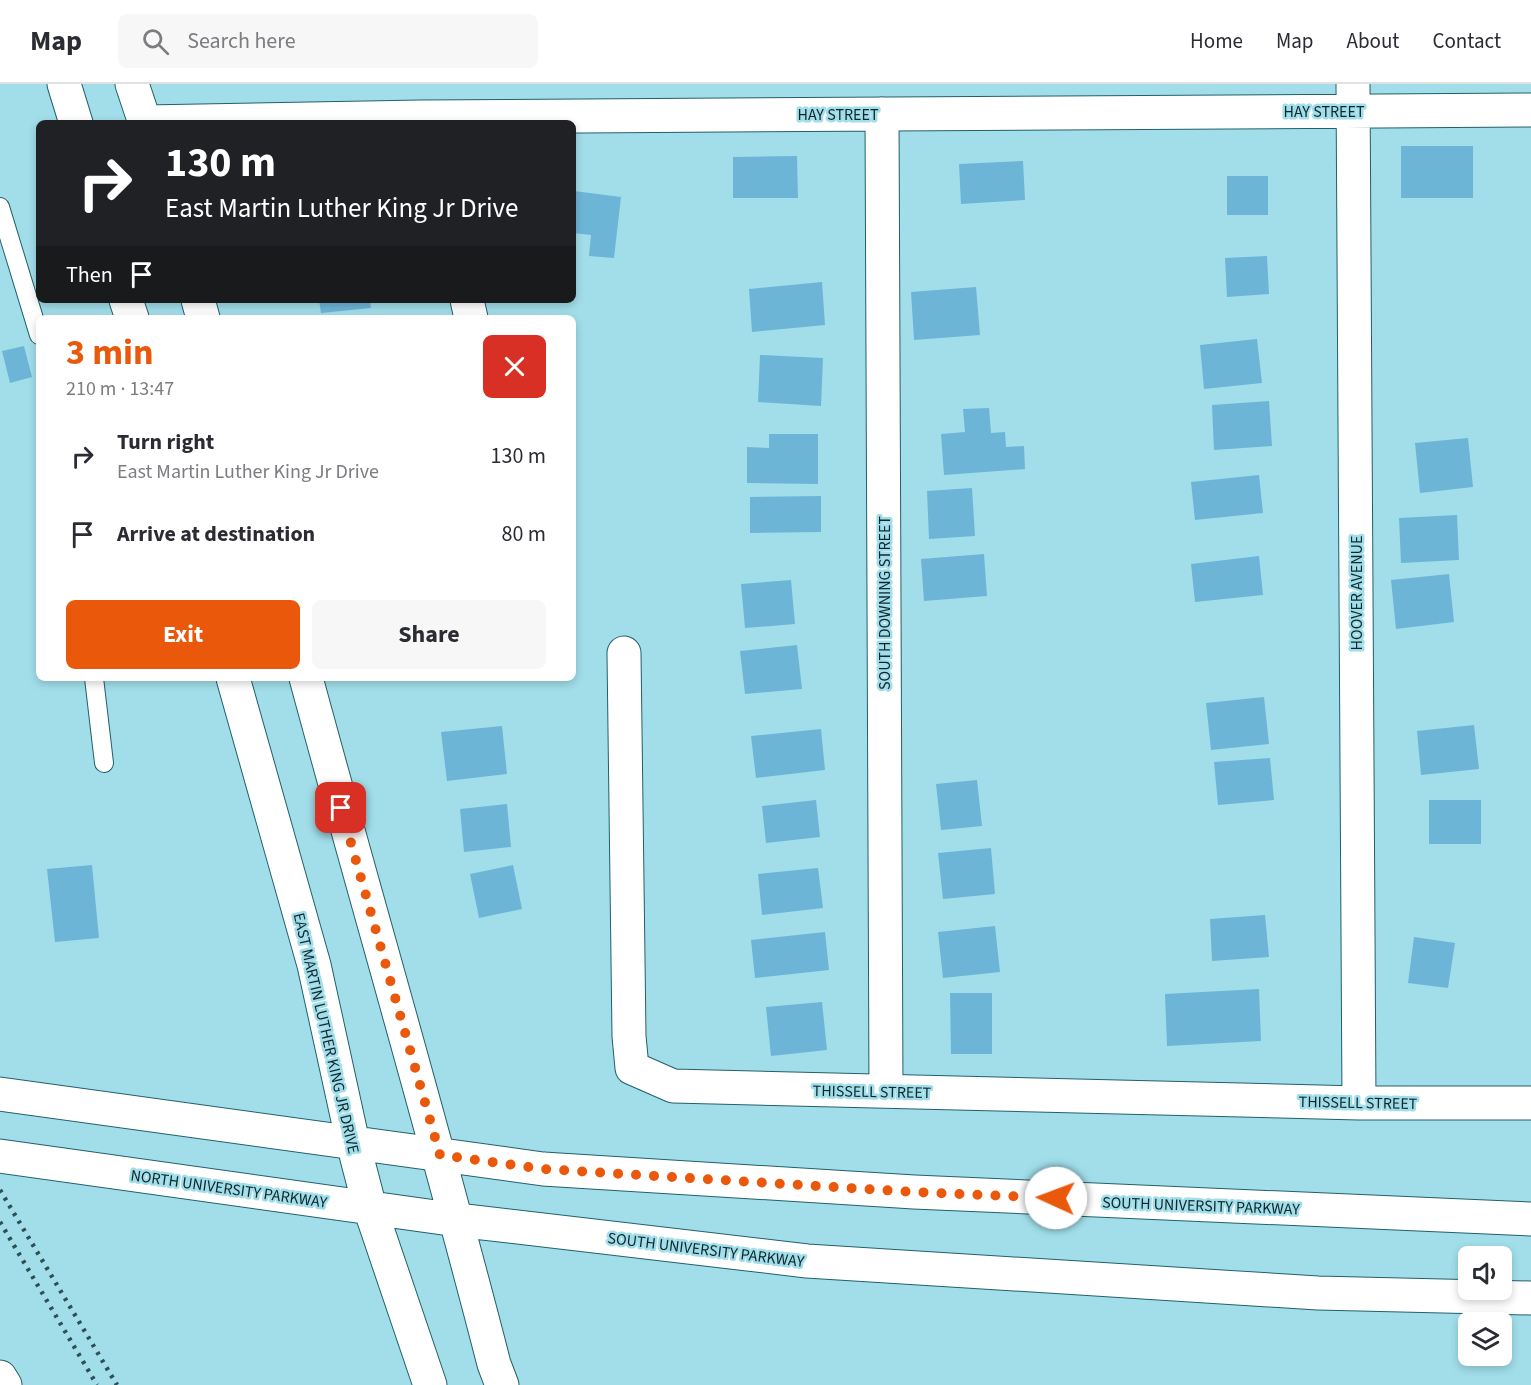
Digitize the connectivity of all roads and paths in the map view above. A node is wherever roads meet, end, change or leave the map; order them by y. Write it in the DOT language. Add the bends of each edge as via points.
graph roads {
  1 [pos="64,84"];
  2 [pos="132,84"];
  3 [pos="1353,98"];
  4 [pos="1531,110"];
  5 [pos="882,114"];
  6 [pos="75,120"];
  7 [pos="144,120"];
  8 [pos="422,120"];
  9 [pos="0,207"];
  10 [pos="36,302"];
  11 [pos="624,653"];
  12 [pos="94,681"];
  13 [pos="234,681"];
  14 [pos="307,681"];
  15 [pos="104,763"];
  16 [pos="886,1091"];
  17 [pos="0,1094"];
  18 [pos="1359,1103"];
  19 [pos="1531,1103"];
  20 [pos="353,1143"];
  21 [pos="440,1155"];
  22 [pos="0,1156"];
  23 [pos="370,1208"];
  24 [pos="1531,1219"];
  25 [pos="457,1220"];
  26 [pos="1531,1298"];
  27 [pos="0,1377"];
  28 [pos="5,1385"];
  29 [pos="430,1385"];
  30 [pos="502,1385"];
  1 -- 6 [label="main road"];
  2 -- 7 [label="main road"];
  3 -- 4 [label="main road, HAY STREET"];
  3 -- 5 [label="main road, HAY STREET"];
  3 -- 18 [label="main road, HOOVER AVENUE"];
  5 -- 8 [label="main road, HAY STREET"];
  5 -- 16 [label="main road, SOUTH DOWNING STREET"];
  9 -- 10 [label="lane"];
  11 -- 16 [label="main road, THISSELL STREET" via="632,1068 673,1086"];
  12 -- 15 [label="lane"];
  13 -- 20 [label="main road, EAST MARTIN LUTHER KING JR DRIVE" via="314,966"];
  14 -- 21 [label="main road"];
  16 -- 18 [label="main road, THISSELL STREET"];
  17 -- 20 [label="main road"];
  18 -- 19 [label="main road, THISSELL STREET"];
  20 -- 21 [label="main road"];
  20 -- 23 [label="main road, EAST MARTIN LUTHER KING JR DRIVE"];
  21 -- 24 [label="main road, SOUTH UNIVERSITY PARKWAY" via="543,1169 914,1192"];
  21 -- 25 [label="main road"];
  22 -- 23 [label="main road, NORTH UNIVERSITY PARKWAY"];
  23 -- 25 [label="main road, NORTH UNIVERSITY PARKWAY"];
  23 -- 29 [label="main road, EAST MARTIN LUTHER KING JR DRIVE"];
  25 -- 26 [label="main road, SOUTH UNIVERSITY PARKWAY" via="807,1261 1318,1293"];
  25 -- 30 [label="main road"];
  27 -- 28 [label="main road"];
}
